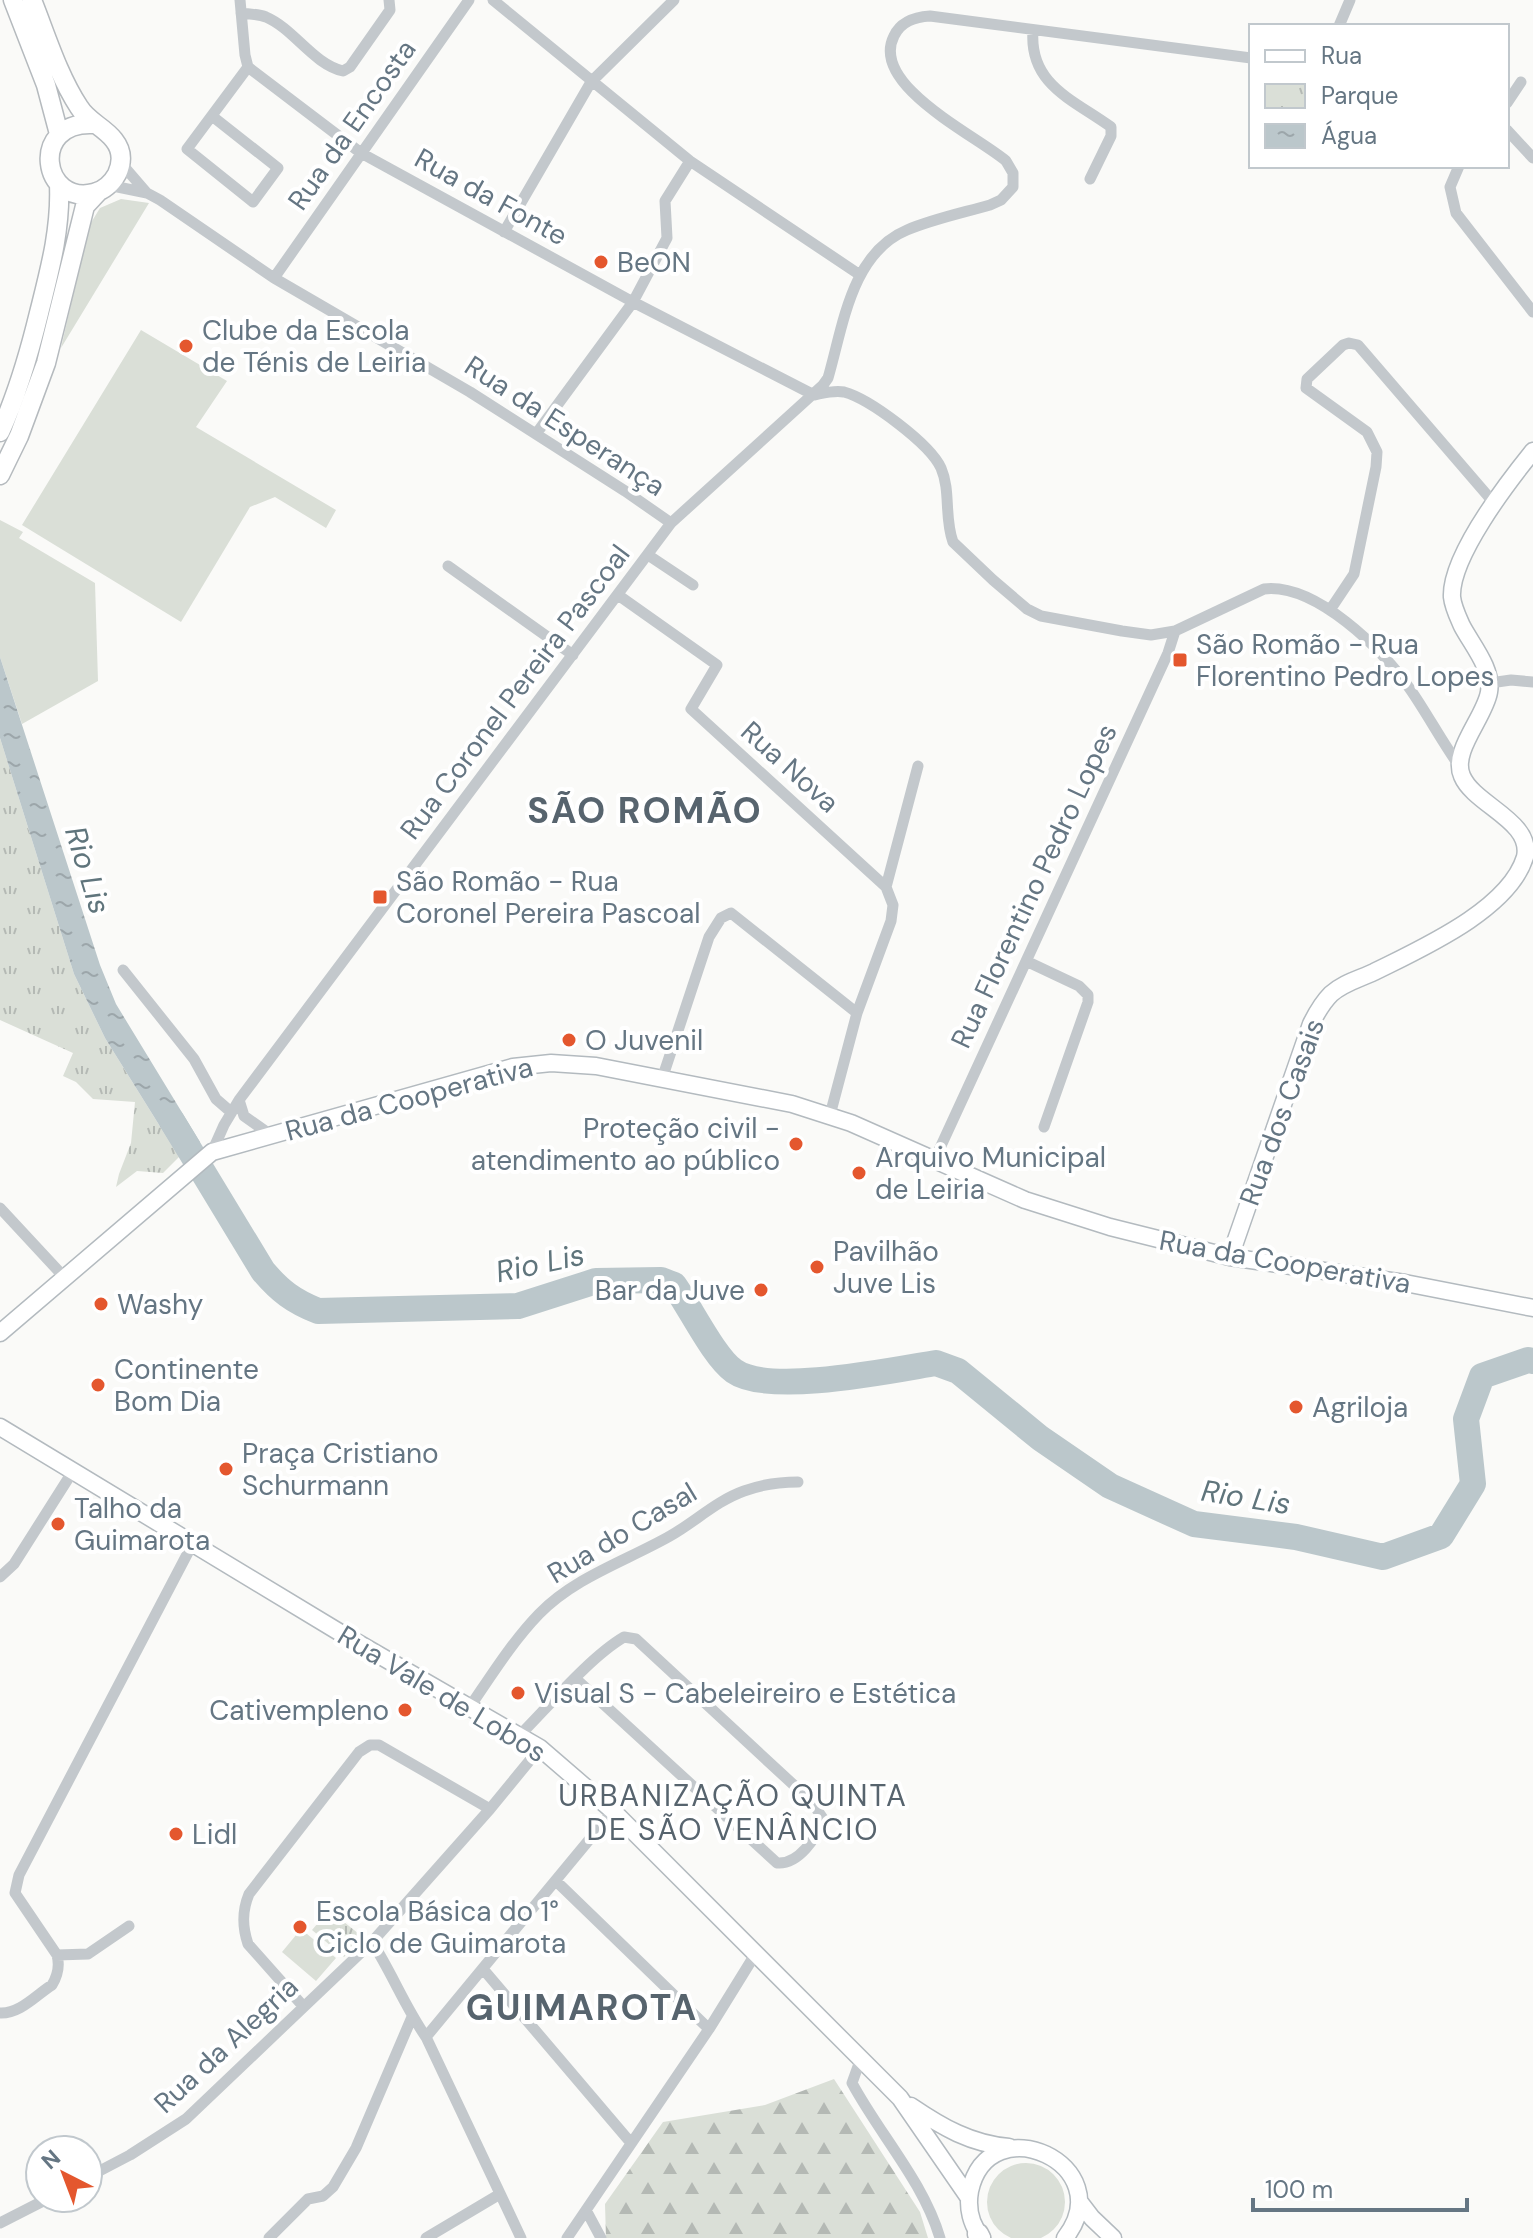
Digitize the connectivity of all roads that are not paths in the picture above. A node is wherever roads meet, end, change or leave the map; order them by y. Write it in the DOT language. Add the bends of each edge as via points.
graph roads {
  1 [pos="13,0"];
  2 [pos="32,0"];
  3 [pos="389,0"];
  4 [pos="469,0"];
  5 [pos="493,0"];
  6 [pos="674,0"];
  7 [pos="1350,0"];
  8 [pos="240,6"];
  9 [pos="1340,24"];
  10 [pos="1033,31"];
  11 [pos="1249,58"];
  12 [pos="248,67"];
  13 [pos="591,82"];
  14 [pos="1521,82"];
  15 [pos="1509,100"];
  16 [pos="212,116"];
  17 [pos="92,124"];
  18 [pos="1509,132"];
  19 [pos="59,134"];
  20 [pos="361,153"];
  21 [pos="1533,158"];
  22 [pos="690,161"];
  23 [pos="121,163"];
  24 [pos="1458,168"];
  25 [pos="1090,179"];
  26 [pos="59,184"];
  27 [pos="104,188"];
  28 [pos="147,193"];
  29 [pos="504,232"];
  30 [pos="860,275"];
  31 [pos="274,278"];
  32 [pos="633,302"];
  33 [pos="1533,312"];
  34 [pos="814,395"];
  35 [pos="0,432"];
  36 [pos="536,434"];
  37 [pos="1533,451"];
  38 [pos="0,475"];
  39 [pos="1494,503"];
  40 [pos="671,523"];
  41 [pos="648,555"];
  42 [pos="448,566"];
  43 [pos="693,585"];
  44 [pos="618,595"];
  45 [pos="1330,610"];
  46 [pos="1175,631"];
  47 [pos="573,655"];
  48 [pos="1533,682"];
  49 [pos="1490,683"];
  50 [pos="918,766"];
  51 [pos="1460,767"];
  52 [pos="886,887"];
  53 [pos="1026,961"];
  54 [pos="123,970"];
  55 [pos="857,1013"];
  56 [pos="662,1079"];
  57 [pos="239,1100"];
  58 [pos="231,1112"];
  59 [pos="830,1115"];
  60 [pos="1044,1127"];
  61 [pos="271,1135"];
  62 [pos="212,1152"];
  63 [pos="934,1161"];
  64 [pos="2,1214"];
  65 [pos="1230,1257"];
  66 [pos="65,1278"];
  67 [pos="1533,1308"];
  68 [pos="0,1333"];
  69 [pos="0,1427"];
  70 [pos="73,1471"];
  71 [pos="798,1482"];
  72 [pos="193,1543"];
  73 [pos="0,1577"];
  74 [pos="576,1679"];
  75 [pos="469,1708"];
  76 [pos="519,1736"];
  77 [pos="540,1748"];
  78 [pos="490,1809"];
  79 [pos="613,1811"];
  80 [pos="556,1881"];
  81 [pos="129,1926"];
  82 [pos="372,1942"];
  83 [pos="756,1953"];
  84 [pos="57,1955"];
  85 [pos="483,1969"];
  86 [pos="303,2006"];
  87 [pos="0,2013"];
  88 [pos="412,2017"];
  89 [pos="709,2029"];
  90 [pos="426,2037"];
  91 [pos="861,2058"];
  92 [pos="900,2098"];
  93 [pos="631,2143"];
  94 [pos="1018,2148"];
  95 [pos="104,2169"];
  96 [pos="500,2194"];
  97 [pos="969,2198"];
  98 [pos="1079,2201"];
  99 [pos="586,2210"];
  100 [pos="24,2211"];
  101 [pos="0,2223"];
  102 [pos="980,2237"];
  103 [pos="269,2238"];
  104 [pos="426,2238"];
  105 [pos="521,2238"];
  106 [pos="567,2238"];
  107 [pos="601,2238"];
  108 [pos="940,2238"];
  109 [pos="1065,2238"];
  110 [pos="1113,2238"];
  1 -- 19 [label="main road"];
  2 -- 17 [label="main road" via="68,86"];
  3 -- 8 [label="street" via="390,10 343,71 265,17"];
  4 -- 20 [label="street, Rua da Encosta"];
  5 -- 13 [label="street"];
  6 -- 13 [label="street"];
  7 -- 9 [label="street"];
  8 -- 12 [label="street"];
  10 -- 11 [label="street"];
  10 -- 25 [label="street" via="1033,54 1049,83 1111,127"];
  10 -- 30 [label="street" via="930,16 909,20 896,32 891,55 902,80 924,103 1006,161 1013,187 1001,200 896,235 876,251"];
  12 -- 16 [label="street"];
  12 -- 20 [label="street, Rua da Fonte"];
  13 -- 22 [label="street"];
  13 -- 29 [label="street"];
  14 -- 15 [label="street"];
  16 -- 16 [label="street" via="187,149 253,202 278,168"];
  17 -- 19 [label="main road"];
  17 -- 23 [label="main road" via="117,143"];
  18 -- 21 [label="street"];
  19 -- 26 [label="main road" via="49,164"];
  20 -- 29 [label="street, Rua da Fonte"];
  20 -- 31 [label="street, Rua da Encosta"];
  22 -- 30 [label="street"];
  22 -- 32 [label="street" via="665,201 667,238"];
  23 -- 27 [label="main road"];
  23 -- 28 [label="street, Rua da Esperança"];
  24 -- 33 [label="street" via="1450,187 1456,213"];
  26 -- 27 [label="main road" via="82,194"];
  26 -- 35 [label="main road" via="60,212 49,275 17,393"];
  27 -- 28 [label="street, Rua da Esperança"];
  27 -- 38 [label="main road" via="85,206 46,363"];
  28 -- 31 [label="street, Rua da Esperança"];
  29 -- 32 [label="street, Rua da Fonte"];
  30 -- 34 [label="street, Rua Coronel Pereira Pascoal" via="828,378"];
  31 -- 36 [label="street, Rua da Esperança"];
  32 -- 34 [label="street, Rua da Fonte"];
  32 -- 36 [label="street"];
  34 -- 40 [label="street, Rua Coronel Pereira Pascoal"];
  34 -- 46 [label="street, Rua da Fonte" via="838,391 858,398 929,452 944,478 953,542 1027,609 1052,619 1122,631"];
  36 -- 40 [label="street, Rua da Esperança"];
  37 -- 39 [label="main road"];
  39 -- 45 [label="street" via="1358,345 1343,345 1307,379 1306,388 1367,432 1377,452 1354,574"];
  39 -- 49 [label="main road" via="1458,566 1452,593"];
  40 -- 41 [label="street, Rua Coronel Pereira Pascoal"];
  41 -- 43 [label="street"];
  41 -- 44 [label="street, Rua Coronel Pereira Pascoal"];
  42 -- 47 [label="street"];
  44 -- 47 [label="street, Rua Coronel Pereira Pascoal"];
  44 -- 52 [label="street, Rua Nova" via="717,665 691,709"];
  45 -- 46 [label="street, Rua da Fonte" via="1278,587"];
  45 -- 51 [label="street, Rua da Fonte" via="1398,674"];
  46 -- 53 [label="street, Rua Florentino Pedro Lopes"];
  47 -- 57 [label="street, Rua Coronel Pereira Pascoal"];
  48 -- 49 [label="street"];
  49 -- 51 [label="main road"];
  50 -- 52 [label="street"];
  51 -- 65 [label="main road, Rua dos Casais" via="1473,790 1524,834 1523,863 1481,911 1344,985 1324,1002 1311,1024"];
  52 -- 55 [label="street" via="893,905 891,921"];
  53 -- 60 [label="street" via="1088,995"];
  53 -- 63 [label="street, Rua Florentino Pedro Lopes"];
  54 -- 58 [label="street" via="194,1059 222,1107"];
  55 -- 56 [label="street" via="735,914 727,913 709,937"];
  55 -- 59 [label="street"];
  56 -- 59 [label="main road, Rua da Cooperativa"];
  56 -- 61 [label="main road, Rua da Cooperativa" via="596,1066 537,1063"];
  57 -- 58 [label="street, Rua Coronel Pereira Pascoal"];
  57 -- 61 [label="street" via="244,1116"];
  58 -- 62 [label="street, Rua Coronel Pereira Pascoal"];
  59 -- 63 [label="main road, Rua da Cooperativa"];
  61 -- 62 [label="main road, Rua da Cooperativa"];
  62 -- 66 [label="main road"];
  63 -- 65 [label="main road, Rua da Cooperativa" via="1025,1200"];
  64 -- 66 [label="street"];
  65 -- 67 [label="main road, Rua da Cooperativa"];
  66 -- 68 [label="main road"];
  69 -- 70 [label="main road, Rua Vale de Lobos"];
  70 -- 72 [label="main road, Rua Vale de Lobos"];
  70 -- 73 [label="street" via="14,1564"];
  71 -- 75 [label="street, Rua do Casal" via="744,1491 556,1598 505,1656"];
  72 -- 75 [label="main road, Rua Vale de Lobos"];
  72 -- 84 [label="street" via="19,1875 17,1899"];
  74 -- 74 [label="street" via="611,1644 624,1637 636,1639 811,1801 824,1820 819,1831 795,1860 777,1863"];
  74 -- 76 [label="street"];
  75 -- 76 [label="main road, Rua Vale de Lobos"];
  76 -- 77 [label="main road, Rua Vale de Lobos"];
  77 -- 78 [label="street, Rua da Alegria"];
  77 -- 79 [label="main road, Rua Vale de Lobos"];
  78 -- 82 [label="street, Rua da Alegria"];
  78 -- 86 [label="street" via="379,1745 364,1747 243,1907 248,1944"];
  79 -- 80 [label="street"];
  79 -- 83 [label="main road, Rua Vale de Lobos"];
  80 -- 85 [label="street"];
  80 -- 89 [label="street"];
  81 -- 84 [label="street" via="88,1954"];
  82 -- 86 [label="street, Rua da Alegria"];
  82 -- 88 [label="street"];
  83 -- 89 [label="street"];
  83 -- 91 [label="main road, Rua Vale de Lobos"];
  84 -- 87 [label="street" via="59,1968 52,1985 18,2009"];
  85 -- 90 [label="street"];
  85 -- 93 [label="street"];
  86 -- 95 [label="street, Rua da Alegria" via="186,2119"];
  88 -- 90 [label="street"];
  88 -- 103 [label="street" via="356,2148 333,2187 308,2199"];
  89 -- 93 [label="street"];
  90 -- 96 [label="street"];
  91 -- 92 [label="main road, Rua Vale de Lobos"];
  91 -- 108 [label="street" via="852,2083 924,2198"];
  92 -- 94 [label="main road" via="954,2133 986,2145"];
  92 -- 97 [label="main road"];
  93 -- 99 [label="street"];
  94 -- 97 [label="main road" via="990,2159 979,2170"];
  94 -- 98 [label="main road" via="1054,2156 1068,2169"];
  96 -- 104 [label="street"];
  96 -- 105 [label="street"];
  97 -- 102 [label="main road" via="970,2217"];
  98 -- 109 [label="main road"];
  98 -- 110 [label="main road"];
  99 -- 106 [label="street"];
  99 -- 107 [label="street"];
  100 -- 101 [label="street"];
}
